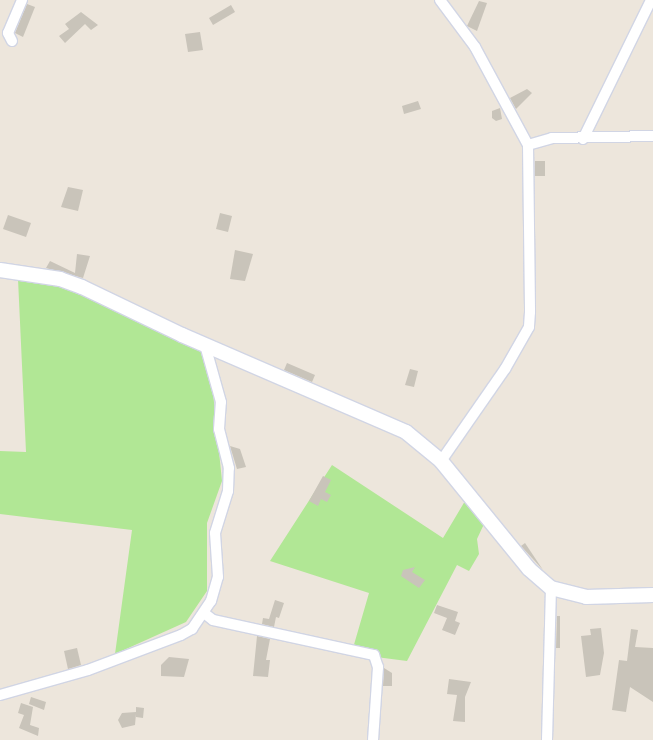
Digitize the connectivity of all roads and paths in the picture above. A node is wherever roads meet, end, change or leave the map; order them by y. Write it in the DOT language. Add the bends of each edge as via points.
graph roads {
  1 [pos="22,0"];
  2 [pos="440,0"];
  3 [pos="651,0"];
  4 [pos="12,41"];
  5 [pos="653,136"];
  6 [pos="583,139"];
  7 [pos="528,145"];
  8 [pos="0,270"];
  9 [pos="205,345"];
  10 [pos="441,461"];
  11 [pos="551,588"];
  12 [pos="653,595"];
  13 [pos="204,613"];
  14 [pos="0,694"];
  15 [pos="373,740"];
  16 [pos="547,740"];
  1 -- 4 [label="street" via="8,33"];
  2 -- 7 [label="street" via="475,47"];
  3 -- 6 [label="street"];
  5 -- 6 [label="street"];
  6 -- 7 [label="street" via="544,139"];
  7 -- 10 [label="street" via="529,327 505,369"];
  8 -- 9 [label="main road" via="60,279 82,287"];
  9 -- 10 [label="main road" via="406,432"];
  9 -- 13 [label="street" via="221,402 219,429 229,478 215,533 218,577"];
  10 -- 11 [label="main road" via="528,569"];
  11 -- 12 [label="main road" via="586,597"];
  11 -- 16 [label="street"];
  13 -- 14 [label="street" via="192,629 181,635 88,670"];
  13 -- 15 [label="street" via="214,620 374,655 378,667"];
}
